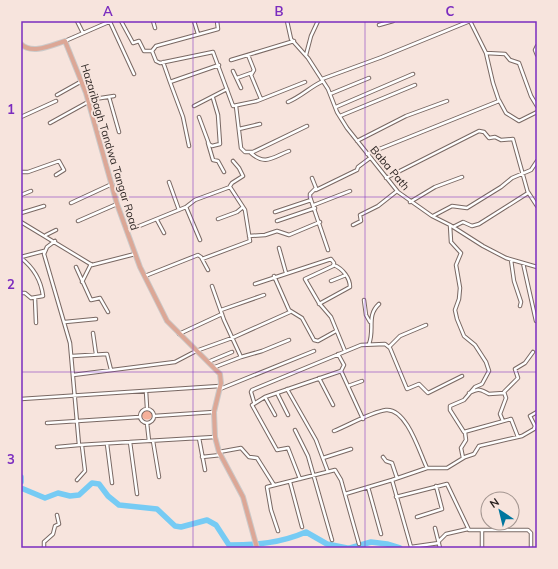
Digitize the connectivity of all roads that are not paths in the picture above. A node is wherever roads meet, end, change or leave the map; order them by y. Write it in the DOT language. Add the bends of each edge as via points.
graph roads {
  1 [pos="77,21"];
  2 [pos="111,21"];
  3 [pos="121,21"];
  4 [pos="153,21"];
  5 [pos="194,21"];
  6 [pos="217,21"];
  7 [pos="286,21"];
  8 [pos="318,21"];
  9 [pos="393,21"];
  10 [pos="471,21"];
  11 [pos="379,26"];
  12 [pos="155,28"];
  13 [pos="83,33"];
  14 [pos="198,34"];
  15 [pos="65,41"];
  16 [pos="294,41"];
  17 [pos="21,44"];
  18 [pos="537,46"];
  19 [pos="152,51"];
  20 [pos="486,53"];
  21 [pos="248,55"];
  22 [pos="537,55"];
  23 [pos="306,56"];
  24 [pos="232,60"];
  25 [pos="163,62"];
  26 [pos="219,65"];
  27 [pos="233,71"];
  28 [pos="252,73"];
  29 [pos="134,74"];
  30 [pos="413,74"];
  31 [pos="237,78"];
  32 [pos="369,78"];
  33 [pos="323,80"];
  34 [pos="82,82"];
  35 [pos="170,82"];
  36 [pos="305,82"];
  37 [pos="415,85"];
  38 [pos="242,88"];
  39 [pos="227,90"];
  40 [pos="330,94"];
  41 [pos="57,95"];
  42 [pos="114,96"];
  43 [pos="110,97"];
  44 [pos="213,98"];
  45 [pos="260,99"];
  46 [pos="499,100"];
  47 [pos="56,101"];
  48 [pos="88,101"];
  49 [pos="447,101"];
  50 [pos="288,102"];
  51 [pos="194,106"];
  52 [pos="236,106"];
  53 [pos="537,106"];
  54 [pos="336,107"];
  55 [pos="537,112"];
  56 [pos="340,116"];
  57 [pos="21,117"];
  58 [pos="199,117"];
  59 [pos="50,123"];
  60 [pos="260,124"];
  61 [pos="307,126"];
  62 [pos="239,128"];
  63 [pos="119,132"];
  64 [pos="357,141"];
  65 [pos="208,142"];
  66 [pos="189,146"];
  67 [pos="289,151"];
  68 [pos="251,152"];
  69 [pos="367,154"];
  70 [pos="370,158"];
  71 [pos="537,160"];
  72 [pos="233,161"];
  73 [pos="21,172"];
  74 [pos="224,172"];
  75 [pos="522,174"];
  76 [pos="56,175"];
  77 [pos="462,177"];
  78 [pos="312,178"];
  79 [pos="386,178"];
  80 [pos="169,182"];
  81 [pos="112,184"];
  82 [pos="230,187"];
  83 [pos="315,190"];
  84 [pos="31,191"];
  85 [pos="350,191"];
  86 [pos="397,191"];
  87 [pos="528,191"];
  88 [pos="21,195"];
  89 [pos="311,200"];
  90 [pos="410,202"];
  91 [pos="71,203"];
  92 [pos="117,204"];
  93 [pos="44,206"];
  94 [pos="537,206"];
  95 [pos="186,207"];
  96 [pos="243,207"];
  97 [pos="314,207"];
  98 [pos="179,210"];
  99 [pos="275,212"];
  100 [pos="21,213"];
  101 [pos="432,216"];
  102 [pos="218,219"];
  103 [pos="157,220"];
  104 [pos="78,221"];
  105 [pos="277,221"];
  106 [pos="21,222"];
  107 [pos="320,222"];
  108 [pos="353,225"];
  109 [pos="452,226"];
  110 [pos="56,230"];
  111 [pos="127,232"];
  112 [pos="164,233"];
  113 [pos="46,235"];
  114 [pos="249,236"];
  115 [pos="200,240"];
  116 [pos="55,241"];
  117 [pos="279,248"];
  118 [pos="328,250"];
  119 [pos="44,251"];
  120 [pos="136,254"];
  121 [pos="21,257"];
  122 [pos="202,259"];
  123 [pos="511,260"];
  124 [pos="523,263"];
  125 [pos="91,264"];
  126 [pos="334,265"];
  127 [pos="76,267"];
  128 [pos="537,267"];
  129 [pos="208,270"];
  130 [pos="286,273"];
  131 [pos="346,275"];
  132 [pos="145,276"];
  133 [pos="274,276"];
  134 [pos="331,281"];
  135 [pos="82,283"];
  136 [pos="255,284"];
  137 [pos="212,286"];
  138 [pos="21,293"];
  139 [pos="264,295"];
  140 [pos="35,299"];
  141 [pos="364,300"];
  142 [pos="319,304"];
  143 [pos="379,304"];
  144 [pos="520,306"];
  145 [pos="221,310"];
  146 [pos="108,312"];
  147 [pos="290,312"];
  148 [pos="222,314"];
  149 [pos="96,319"];
  150 [pos="536,320"];
  151 [pos="65,322"];
  152 [pos="370,322"];
  153 [pos="36,323"];
  154 [pos="426,324"];
  155 [pos="336,331"];
  156 [pos="93,333"];
  157 [pos="179,334"];
  158 [pos="232,338"];
  159 [pos="289,340"];
  160 [pos="369,344"];
  161 [pos="389,347"];
  162 [pos="196,351"];
  163 [pos="314,351"];
  164 [pos="345,351"];
  165 [pos="232,352"];
  166 [pos="533,352"];
  167 [pos="96,354"];
  168 [pos="338,354"];
  169 [pos="72,356"];
  170 [pos="241,357"];
  171 [pos="208,362"];
  172 [pos="215,367"];
  173 [pos="111,370"];
  174 [pos="341,371"];
  175 [pos="73,375"];
  176 [pos="462,376"];
  177 [pos="319,378"];
  178 [pos="362,381"];
  179 [pos="348,386"];
  180 [pos="220,387"];
  181 [pos="287,389"];
  182 [pos="146,391"];
  183 [pos="277,393"];
  184 [pos="504,393"];
  185 [pos="468,394"];
  186 [pos="74,395"];
  187 [pos="265,397"];
  188 [pos="21,399"];
  189 [pos="254,402"];
  190 [pos="333,405"];
  191 [pos="147,408"];
  192 [pos="214,412"];
  193 [pos="537,412"];
  194 [pos="276,415"];
  195 [pos="288,415"];
  196 [pos="154,416"];
  197 [pos="139,417"];
  198 [pos="363,419"];
  199 [pos="76,421"];
  200 [pos="503,421"];
  201 [pos="47,423"];
  202 [pos="147,423"];
  203 [pos="295,430"];
  204 [pos="334,431"];
  205 [pos="465,432"];
  206 [pos="518,436"];
  207 [pos="215,437"];
  208 [pos="199,438"];
  209 [pos="149,441"];
  210 [pos="153,441"];
  211 [pos="130,442"];
  212 [pos="107,444"];
  213 [pos="80,446"];
  214 [pos="57,447"];
  215 [pos="351,449"];
  216 [pos="220,453"];
  217 [pos="202,457"];
  218 [pos="383,457"];
  219 [pos="323,458"];
  220 [pos="464,458"];
  221 [pos="427,468"];
  222 [pos="205,470"];
  223 [pos="328,472"];
  224 [pos="314,476"];
  225 [pos="159,477"];
  226 [pos="397,478"];
  227 [pos="300,479"];
  228 [pos="77,480"];
  229 [pos="392,480"];
  230 [pos="290,482"];
  231 [pos="112,483"];
  232 [pos="274,485"];
  233 [pos="436,486"];
  234 [pos="368,487"];
  235 [pos="137,494"];
  236 [pos="345,494"];
  237 [pos="396,497"];
  238 [pos="58,515"];
  239 [pos="417,517"];
  240 [pos="302,526"];
  241 [pos="435,528"];
  242 [pos="468,529"];
  243 [pos="480,530"];
  244 [pos="520,530"];
  245 [pos="278,531"];
  246 [pos="482,531"];
  247 [pos="381,534"];
  248 [pos="332,540"];
  249 [pos="439,542"];
  250 [pos="359,544"];
  251 [pos="422,547"];
  252 [pos="44,548"];
  253 [pos="257,548"];
  254 [pos="440,548"];
  255 [pos="482,548"];
  256 [pos="531,548"];
  1 -- 13 [label="street"];
  2 -- 13 [label="street"];
  2 -- 29 [label="street"];
  3 -- 19 [label="street" via="133,43 139,41 144,52"];
  4 -- 12 [label="street"];
  5 -- 14 [label="street"];
  6 -- 14 [label="street" via="218,29"];
  7 -- 16 [label="street, Baba Path"];
  8 -- 23 [label="street"];
  9 -- 11 [label="street"];
  10 -- 20 [label="street"];
  10 -- 33 [label="street"];
  13 -- 15 [label="street"];
  14 -- 19 [label="street" via="156,46"];
  15 -- 17 [label="main road" via="44,48 31,49"];
  15 -- 34 [label="main road, Hazaribagh Tandwa Tangar Road"];
  16 -- 21 [label="street"];
  16 -- 23 [label="street, Baba Path"];
  18 -- 22 [label="street"];
  19 -- 25 [label="street" via="157,62"];
  20 -- 46 [label="street" via="493,86"];
  20 -- 53 [label="street" via="506,54 510,60 519,63"];
  21 -- 24 [label="street"];
  21 -- 28 [label="street" via="254,70"];
  23 -- 33 [label="street, Baba Path"];
  25 -- 26 [label="street" via="212,52"];
  25 -- 35 [label="street"];
  26 -- 35 [label="street"];
  26 -- 39 [label="street"];
  27 -- 31 [label="street"];
  28 -- 31 [label="street"];
  28 -- 45 [label="street"];
  30 -- 54 [label="street"];
  31 -- 38 [label="street"];
  32 -- 40 [label="street"];
  33 -- 40 [label="street, Baba Path"];
  33 -- 50 [label="street"];
  34 -- 41 [label="street"];
  34 -- 48 [label="main road, Hazaribagh Tandwa Tangar Road"];
  35 -- 66 [label="street" via="183,117"];
  36 -- 45 [label="street"];
  37 -- 56 [label="street"];
  39 -- 44 [label="street" via="214,95"];
  39 -- 52 [label="street" via="231,105"];
  40 -- 54 [label="street, Baba Path"];
  42 -- 43 [label="street"];
  43 -- 48 [label="street"];
  43 -- 63 [label="street"];
  44 -- 51 [label="street"];
  44 -- 65 [label="street" via="221,143 212,146"];
  45 -- 52 [label="street"];
  46 -- 55 [label="street" via="506,114 519,121"];
  46 -- 69 [label="street"];
  47 -- 57 [label="street"];
  48 -- 59 [label="street"];
  48 -- 81 [label="main road, Hazaribagh Tandwa Tangar Road"];
  49 -- 64 [label="street" via="406,116"];
  52 -- 62 [label="street"];
  54 -- 56 [label="street, Baba Path"];
  56 -- 64 [label="street, Baba Path"];
  58 -- 65 [label="street"];
  60 -- 62 [label="street"];
  61 -- 68 [label="street"];
  62 -- 68 [label="street" via="242,150"];
  64 -- 69 [label="street, Baba Path"];
  65 -- 74 [label="street" via="213,160 218,161"];
  67 -- 68 [label="street" via="263,161 258,160"];
  69 -- 70 [label="street, Baba Path"];
  70 -- 79 [label="street, Baba Path"];
  70 -- 83 [label="street" via="357,170"];
  71 -- 75 [label="street" via="531,170"];
  72 -- 82 [label="street" via="243,178 232,183"];
  73 -- 76 [label="street" via="59,161 64,170"];
  75 -- 79 [label="street" via="513,139 489,138 481,131"];
  75 -- 87 [label="street"];
  75 -- 101 [label="street" via="467,208 452,206"];
  77 -- 90 [label="street" via="436,187"];
  78 -- 83 [label="street"];
  79 -- 86 [label="street, Baba Path"];
  80 -- 98 [label="street"];
  81 -- 91 [label="street"];
  81 -- 92 [label="main road, Hazaribagh Tandwa Tangar Road"];
  82 -- 95 [label="street" via="195,200"];
  82 -- 96 [label="street"];
  83 -- 89 [label="street" via="310,194"];
  84 -- 88 [label="street"];
  85 -- 97 [label="street"];
  86 -- 90 [label="street, Baba Path"];
  86 -- 108 [label="street" via="378,206 362,212 361,221"];
  87 -- 94 [label="street"];
  87 -- 109 [label="street" via="526,195 479,224 472,226 463,222"];
  89 -- 97 [label="street"];
  89 -- 99 [label="street"];
  90 -- 101 [label="street, Baba Path"];
  92 -- 104 [label="street"];
  92 -- 111 [label="main road, Hazaribagh Tandwa Tangar Road"];
  93 -- 100 [label="street"];
  95 -- 98 [label="street"];
  95 -- 115 [label="street"];
  96 -- 102 [label="street"];
  96 -- 114 [label="street"];
  97 -- 105 [label="street"];
  97 -- 107 [label="street"];
  98 -- 103 [label="street"];
  101 -- 109 [label="street, Baba Path"];
  103 -- 111 [label="street"];
  103 -- 112 [label="street"];
  106 -- 113 [label="street"];
  107 -- 114 [label="street" via="289,235 277,231"];
  107 -- 118 [label="street"];
  109 -- 123 [label="street, Baba Path"];
  109 -- 185 [label="street" via="450,242 461,253 456,265 460,288 455,310 457,319 464,336 475,345 489,370 485,381"];
  110 -- 113 [label="street"];
  111 -- 120 [label="main road, Hazaribagh Tandwa Tangar Road"];
  113 -- 116 [label="street"];
  114 -- 122 [label="street" via="249,242"];
  116 -- 119 [label="street"];
  116 -- 125 [label="street"];
  117 -- 130 [label="street"];
  119 -- 121 [label="street"];
  119 -- 151 [label="street"];
  120 -- 125 [label="street"];
  120 -- 132 [label="main road, Hazaribagh Tandwa Tangar Road"];
  121 -- 140 [label="street" via="34,270 41,285 43,296"];
  122 -- 129 [label="street"];
  122 -- 132 [label="street" via="198,255"];
  123 -- 124 [label="street, Baba Path"];
  123 -- 144 [label="street"];
  124 -- 128 [label="street, Baba Path"];
  124 -- 150 [label="street"];
  125 -- 135 [label="street"];
  126 -- 130 [label="street" via="329,258"];
  126 -- 131 [label="street"];
  126 -- 142 [label="street" via="305,278"];
  127 -- 135 [label="street"];
  130 -- 133 [label="street"];
  131 -- 134 [label="street"];
  131 -- 142 [label="street" via="350,288"];
  132 -- 157 [label="main road, Hazaribagh Tandwa Tangar Road" via="167,321"];
  133 -- 136 [label="street"];
  133 -- 147 [label="street"];
  135 -- 146 [label="street" via="91,300 100,298"];
  137 -- 145 [label="street"];
  138 -- 140 [label="street"];
  139 -- 145 [label="street"];
  140 -- 153 [label="street"];
  141 -- 152 [label="street" via="366,315"];
  142 -- 155 [label="street" via="331,317"];
  143 -- 152 [label="street" via="374,309"];
  145 -- 148 [label="street"];
  147 -- 155 [label="street" via="302,318 316,341"];
  147 -- 158 [label="street"];
  148 -- 157 [label="street"];
  148 -- 158 [label="street"];
  149 -- 151 [label="street"];
  151 -- 169 [label="street"];
  152 -- 160 [label="street" via="372,336"];
  154 -- 161 [label="street" via="400,336"];
  155 -- 164 [label="street"];
  156 -- 167 [label="street"];
  157 -- 162 [label="main road, Hazaribagh Tandwa Tangar Road"];
  158 -- 162 [label="street"];
  158 -- 170 [label="street"];
  159 -- 170 [label="street"];
  160 -- 161 [label="street" via="385,344"];
  160 -- 164 [label="street"];
  161 -- 176 [label="street" via="407,389 419,384 428,393"];
  162 -- 171 [label="main road, Hazaribagh Tandwa Tangar Road"];
  162 -- 173 [label="street" via="175,362"];
  163 -- 180 [label="street"];
  164 -- 168 [label="street"];
  165 -- 171 [label="street"];
  166 -- 184 [label="street" via="525,363 515,369 517,380"];
  167 -- 169 [label="street"];
  167 -- 173 [label="street" via="109,355"];
  168 -- 174 [label="street" via="344,365"];
  168 -- 189 [label="street" via="252,390"];
  169 -- 175 [label="street"];
  170 -- 172 [label="street"];
  171 -- 172 [label="main road, Hazaribagh Tandwa Tangar Road"];
  172 -- 180 [label="main road" via="220,374"];
  173 -- 175 [label="street"];
  174 -- 177 [label="street"];
  174 -- 179 [label="street"];
  175 -- 186 [label="street"];
  177 -- 181 [label="street"];
  177 -- 190 [label="street"];
  178 -- 179 [label="street"];
  179 -- 198 [label="street"];
  180 -- 182 [label="street"];
  180 -- 192 [label="main road"];
  181 -- 183 [label="street"];
  181 -- 219 [label="street" via="316,440"];
  182 -- 186 [label="street"];
  182 -- 191 [label="street"];
  183 -- 187 [label="street"];
  183 -- 195 [label="street"];
  184 -- 185 [label="street" via="489,394 478,389"];
  184 -- 200 [label="street" via="506,398 500,414"];
  185 -- 205 [label="street" via="464,400 449,408"];
  186 -- 188 [label="street"];
  186 -- 199 [label="street"];
  187 -- 189 [label="street"];
  187 -- 194 [label="street"];
  189 -- 227 [label="street" via="252,405 275,448 288,448"];
  191 -- 196 [label="street"];
  191 -- 197 [label="street" via="141,411"];
  192 -- 196 [label="street"];
  192 -- 207 [label="main road"];
  193 -- 206 [label="street" via="530,416 534,429"];
  196 -- 202 [label="street" via="151,422"];
  197 -- 199 [label="street"];
  197 -- 202 [label="street"];
  198 -- 204 [label="street"];
  198 -- 221 [label="street" via="386,410 392,410 400,415 408,425"];
  199 -- 201 [label="street"];
  199 -- 213 [label="street"];
  200 -- 205 [label="street"];
  200 -- 206 [label="street" via="513,420"];
  202 -- 209 [label="street"];
  203 -- 224 [label="street" via="304,444"];
  205 -- 220 [label="street" via="466,440 461,448"];
  206 -- 220 [label="street" via="479,446 476,453"];
  207 -- 208 [label="street"];
  207 -- 216 [label="main road"];
  208 -- 210 [label="street"];
  208 -- 217 [label="street"];
  209 -- 210 [label="street"];
  209 -- 211 [label="street"];
  210 -- 225 [label="street"];
  211 -- 212 [label="street"];
  211 -- 235 [label="street"];
  212 -- 213 [label="street"];
  212 -- 231 [label="street"];
  213 -- 214 [label="street"];
  213 -- 228 [label="street" via="85,473"];
  215 -- 219 [label="street"];
  216 -- 217 [label="street"];
  216 -- 232 [label="street" via="241,448 249,457 257,458"];
  216 -- 253 [label="main road" via="242,494"];
  217 -- 222 [label="street"];
  218 -- 226 [label="street" via="392,464"];
  219 -- 223 [label="street"];
  220 -- 221 [label="street" via="447,468"];
  221 -- 226 [label="street"];
  223 -- 224 [label="street"];
  223 -- 236 [label="street" via="336,471"];
  224 -- 227 [label="street"];
  224 -- 248 [label="street"];
  226 -- 229 [label="street"];
  227 -- 230 [label="street"];
  229 -- 234 [label="street"];
  229 -- 237 [label="street"];
  230 -- 232 [label="street"];
  230 -- 240 [label="street"];
  232 -- 245 [label="street" via="267,489"];
  233 -- 237 [label="street"];
  233 -- 239 [label="street" via="442,509"];
  233 -- 242 [label="street" via="448,484"];
  234 -- 236 [label="street"];
  234 -- 247 [label="street"];
  236 -- 250 [label="street"];
  237 -- 251 [label="street" via="411,547"];
  238 -- 252 [label="street" via="59,524 44,542"];
  241 -- 249 [label="street"];
  242 -- 243 [label="street"];
  242 -- 249 [label="street" via="446,534"];
  244 -- 256 [label="street" via="528,530 531,533"];
  246 -- 255 [label="street"];
  249 -- 251 [label="street"];
  249 -- 254 [label="street"];
}
